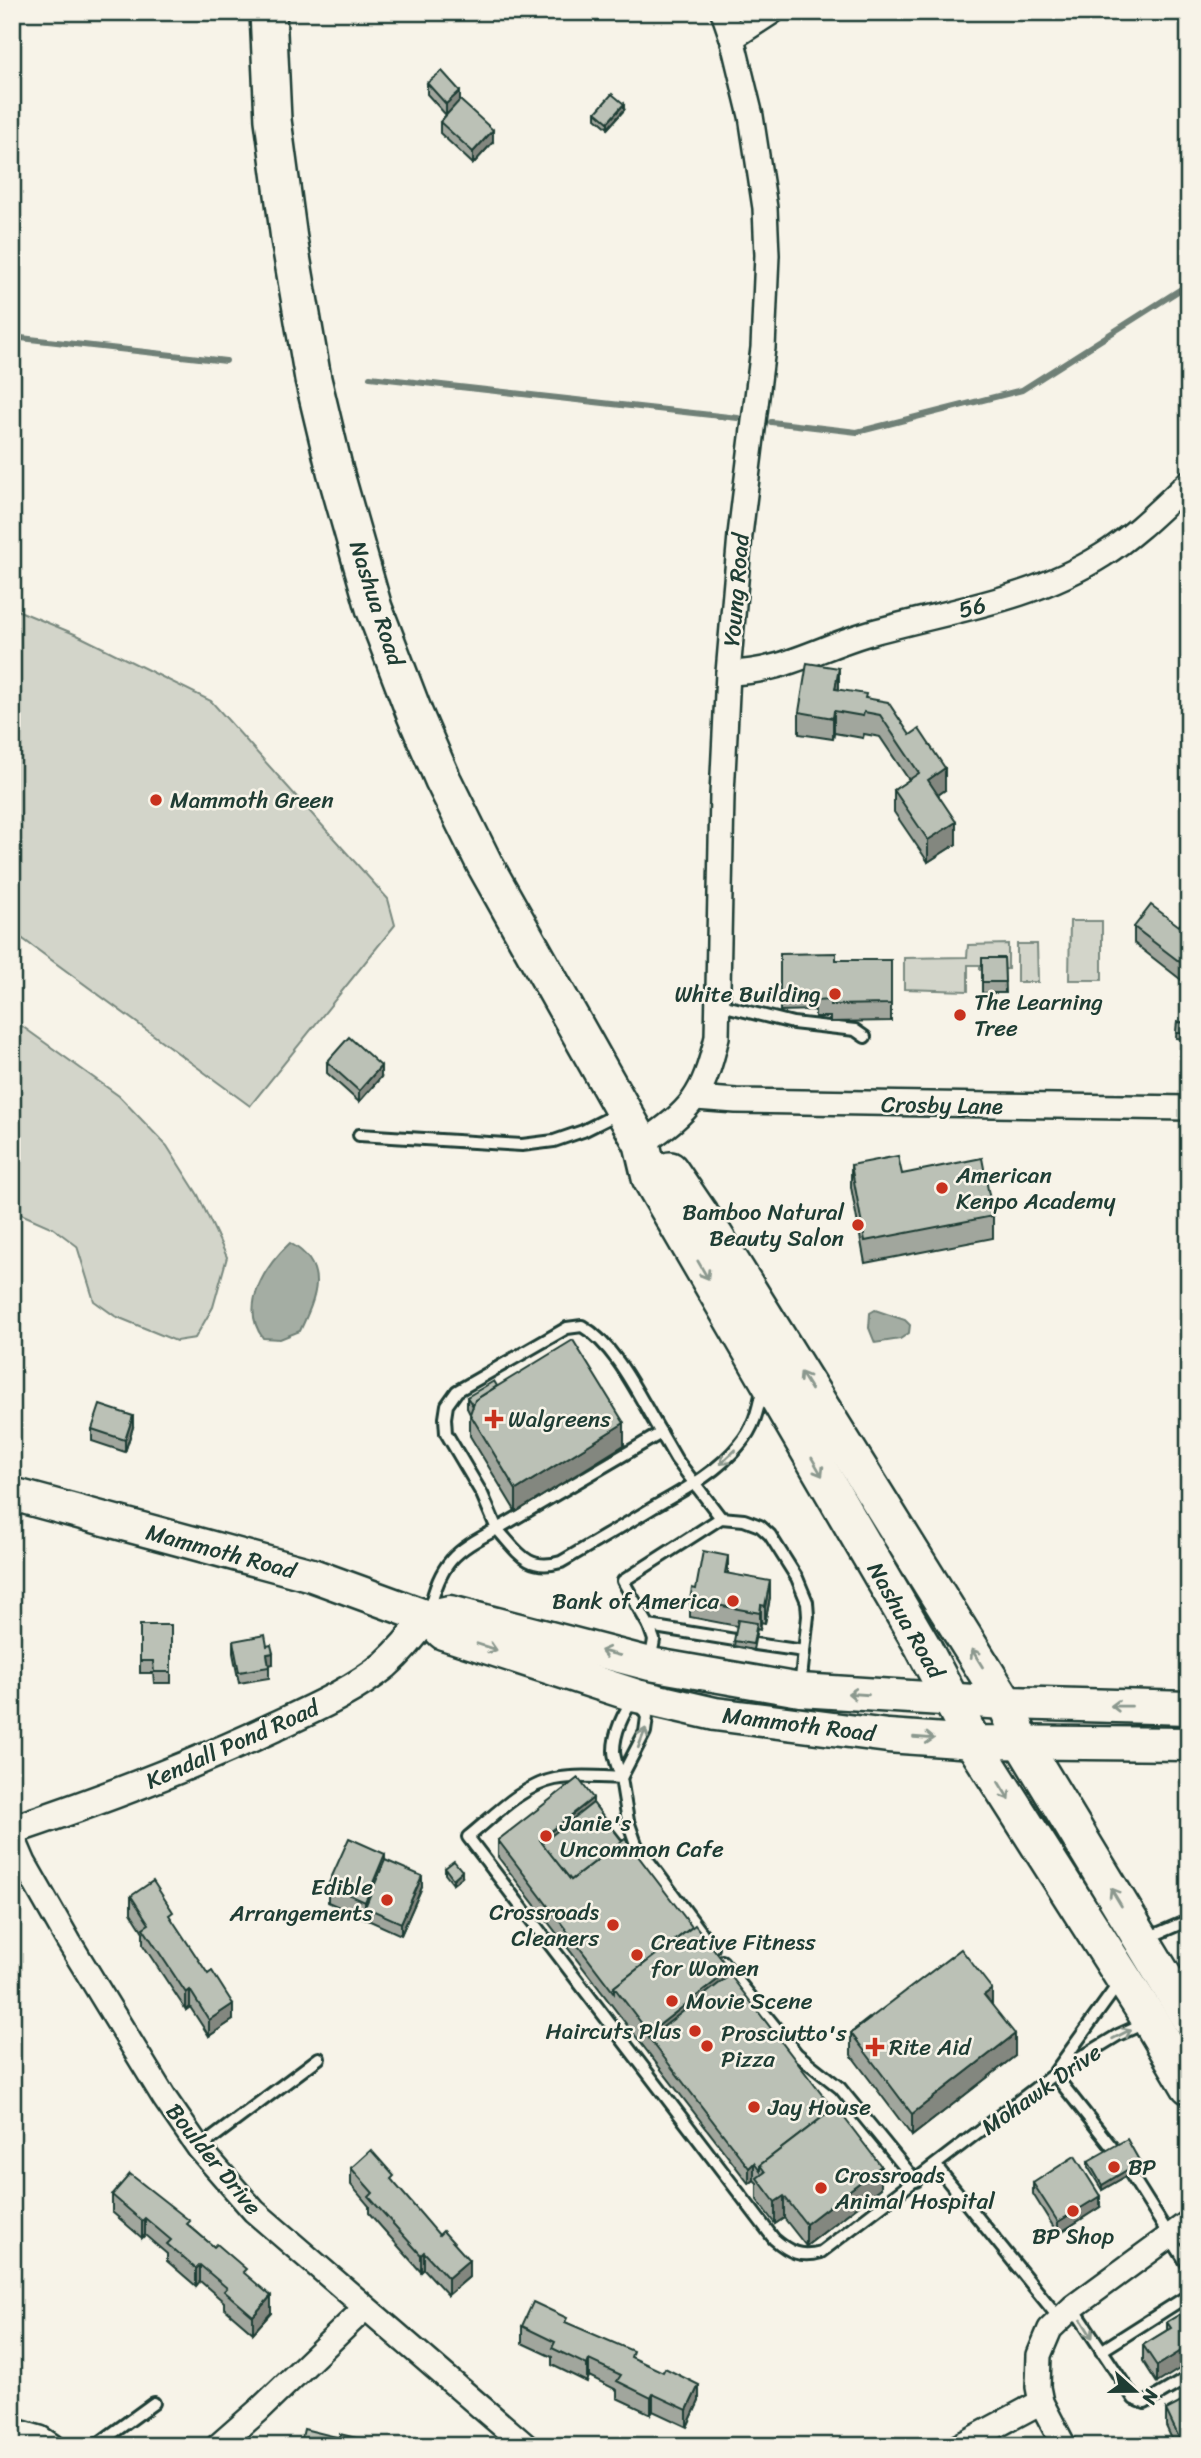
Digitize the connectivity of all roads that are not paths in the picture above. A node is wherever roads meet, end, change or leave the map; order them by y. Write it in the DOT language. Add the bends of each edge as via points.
graph roads {
  1 [pos="268,12"];
  2 [pos="723,12"];
  3 [pos="772,12"];
  4 [pos="732,38"];
  5 [pos="1189,482"];
  6 [pos="728,673"];
  7 [pos="717,1004"];
  8 [pos="864,1037"];
  9 [pos="696,1098"];
  10 [pos="1189,1108"];
  11 [pos="623,1111"];
  12 [pos="359,1135"];
  13 [pos="642,1144"];
  14 [pos="764,1377"];
  15 [pos="661,1433"];
  16 [pos="696,1483"];
  17 [pos="12,1494"];
  18 [pos="721,1518"];
  19 [pos="497,1529"];
  20 [pos="428,1618"];
  21 [pos="649,1626"];
  22 [pos="735,1640"];
  23 [pos="755,1644"];
  24 [pos="804,1651"];
  25 [pos="643,1680"];
  26 [pos="800,1690"];
  27 [pos="950,1700"];
  28 [pos="1005,1703"];
  29 [pos="1189,1708"];
  30 [pos="973,1742"];
  31 [pos="1023,1744"];
  32 [pos="1189,1744"];
  33 [pos="621,1778"];
  34 [pos="12,1832"];
  35 [pos="1189,1920"];
  36 [pos="1142,1940"];
  37 [pos="1123,1977"];
  38 [pos="1189,2018"];
  39 [pos="1150,2020"];
  40 [pos="319,2058"];
  41 [pos="1054,2074"];
  42 [pos="1189,2085"];
  43 [pos="200,2148"];
  44 [pos="1115,2151"];
  45 [pos="936,2166"];
  46 [pos="1130,2174"];
  47 [pos="916,2180"];
  48 [pos="1189,2222"];
  49 [pos="1168,2236"];
  50 [pos="1189,2267"];
  51 [pos="1189,2295"];
  52 [pos="365,2308"];
  53 [pos="1066,2312"];
  54 [pos="1101,2351"];
  55 [pos="1189,2377"];
  56 [pos="1041,2402"];
  57 [pos="154,2403"];
  58 [pos="12,2430"];
  59 [pos="224,2444"];
  60 [pos="52,2446"];
  61 [pos="95,2446"];
  62 [pos="526,2446"];
  63 [pos="959,2446"];
  64 [pos="1064,2446"];
  1 -- 11 [label="main road, Nashua Road" via="273,120 311,366 374,608 449,792"];
  2 -- 4 [label="street, Young Road"];
  3 -- 4 [label="street"];
  4 -- 6 [label="street, Young Road" via="759,162 767,255 763,348"];
  5 -- 6 [label="street, 56" via="1140,528 1063,577 998,601 864,635 778,667"];
  6 -- 7 [label="street, Young Road"];
  7 -- 8 [label="lane" via="793,1023 855,1030"];
  7 -- 9 [label="street, Young Road" via="717,1037"];
  9 -- 10 [label="street, Crosby Lane"];
  9 -- 13 [label="street, Young Road"];
  11 -- 12 [label="lane" via="554,1141 522,1145"];
  11 -- 13 [label="main road, Nashua Road"];
  13 -- 14 [label="main road, Nashua Road, one-way" via="650,1178"];
  28 -- 13 [label="main road, Nashua Road, one-way" via="715,1236 669,1169"];
  14 -- 16 [label="lane, one-way" via="751,1428 726,1460"];
  14 -- 27 [label="main road, Nashua Road, one-way"];
  15 -- 16 [label="lane"];
  15 -- 19 [label="lane"];
  15 -- 19 [label="lane" via="612,1353 582,1326 567,1328 457,1391 447,1405 446,1433"];
  16 -- 18 [label="lane"];
  16 -- 19 [label="lane" via="546,1567 522,1557"];
  17 -- 20 [label="main road, Mammoth Road" via="312,1575"];
  18 -- 21 [label="lane" via="623,1581"];
  18 -- 24 [label="lane" via="760,1526 790,1567 807,1602"];
  19 -- 20 [label="lane" via="471,1543 443,1570"];
  20 -- 25 [label="main road, Mammoth Road" via="443,1633"];
  20 -- 34 [label="street, Kendall Pond Road" via="383,1666 326,1703 224,1751"];
  21 -- 22 [label="lane"];
  21 -- 25 [label="lane" via="654,1640"];
  23 -- 24 [label="lane"];
  24 -- 26 [label="lane"];
  25 -- 26 [label="main road, Mammoth Road"];
  25 -- 30 [label="main road, Mammoth Road, one-way" via="715,1714"];
  33 -- 25 [label="lane, one-way" via="645,1732"];
  25 -- 33 [label="lane" via="619,1728 614,1752"];
  27 -- 26 [label="main road, Mammoth Road, one-way"];
  27 -- 28 [label="main road, Mammoth Road"];
  27 -- 30 [label="main road, Nashua Road"];
  29 -- 28 [label="main road, Mammoth Road, one-way"];
  28 -- 31 [label="main road, Nashua Road"];
  30 -- 31 [label="main road, Mammoth Road"];
  30 -- 37 [label="main road, Nashua Road, one-way"];
  31 -- 32 [label="main road, Mammoth Road"];
  36 -- 31 [label="main road, Nashua Road, one-way"];
  33 -- 47 [label="lane" via="635,1844 657,1874 759,2010 810,2067 840,2088"];
  33 -- 47 [label="lane, Mohawk Drive" via="574,1777 539,1784 468,1838 786,2249 798,2255 821,2252"];
  34 -- 43 [label="street, Boulder Drive" via="24,1863 69,1942"];
  35 -- 36 [label="lane"];
  36 -- 38 [label="main road, Nashua Road"];
  37 -- 39 [label="main road, Nashua Road"];
  37 -- 41 [label="lane"];
  41 -- 39 [label="lane, Mohawk Drive, one-way"];
  39 -- 42 [label="main road, Nashua Road"];
  40 -- 43 [label="lane"];
  41 -- 44 [label="lane"];
  41 -- 45 [label="lane, Mohawk Drive"];
  43 -- 52 [label="street, Boulder Drive" via="254,2211"];
  45 -- 47 [label="lane, Mohawk Drive"];
  45 -- 53 [label="lane"];
  46 -- 49 [label="lane"];
  48 -- 49 [label="street"];
  49 -- 50 [label="lane"];
  49 -- 53 [label="street"];
  51 -- 54 [label="lane"];
  52 -- 59 [label="street"];
  52 -- 62 [label="street, Boulder Drive"];
  53 -- 54 [label="lane, one-way"];
  53 -- 56 [label="street" via="1050,2329 1039,2355"];
  54 -- 55 [label="lane" via="1134,2399 1145,2403"];
  56 -- 63 [label="street"];
  56 -- 64 [label="street"];
  57 -- 61 [label="lane"];
  58 -- 60 [label="street"];
}
